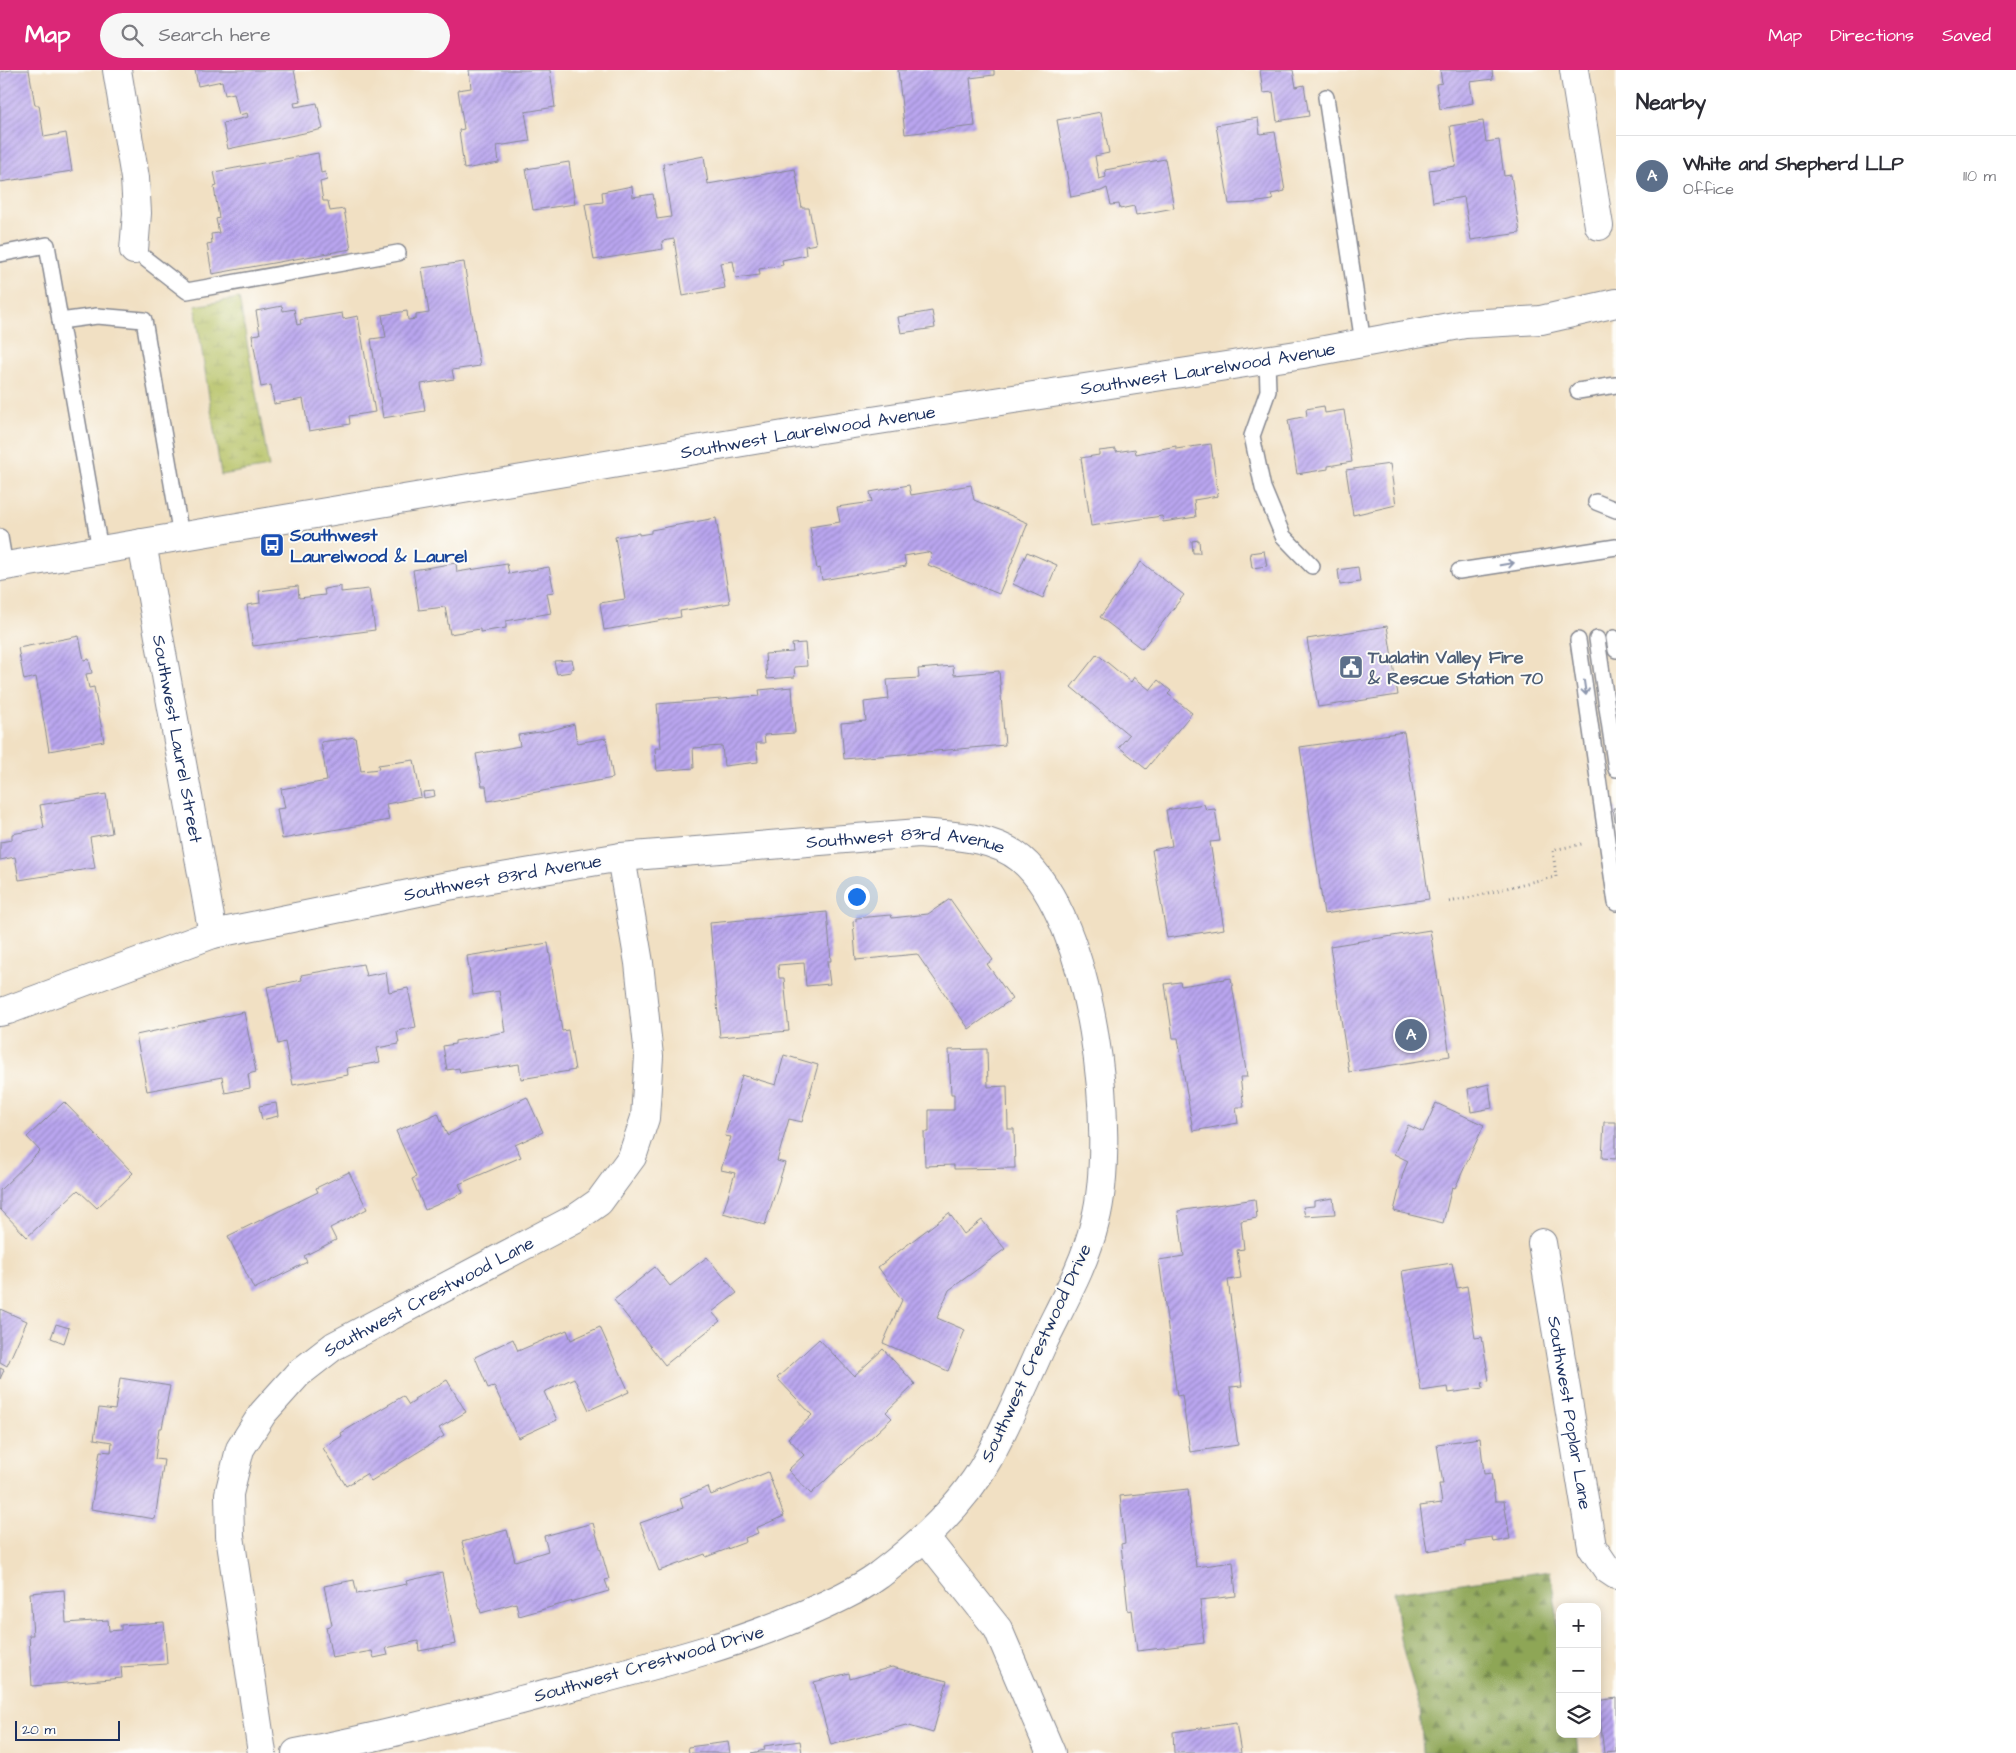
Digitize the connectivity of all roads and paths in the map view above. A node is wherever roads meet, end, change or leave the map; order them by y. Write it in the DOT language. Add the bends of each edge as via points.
graph roads {
  1 [pos="117,70"];
  2 [pos="1574,70"];
  3 [pos="1326,97"];
  4 [pos="1598,226"];
  5 [pos="134,250"];
  6 [pos="398,253"];
  7 [pos="0,254"];
  8 [pos="1616,303"];
  9 [pos="60,321"];
  10 [pos="1364,343"];
  11 [pos="1267,360"];
  12 [pos="1616,385"];
  13 [pos="1578,391"];
  14 [pos="1596,502"];
  15 [pos="1616,510"];
  16 [pos="181,536"];
  17 [pos="0,537"];
  18 [pos="142,543"];
  19 [pos="1616,547"];
  20 [pos="100,550"];
  21 [pos="2,566"];
  22 [pos="1312,566"];
  23 [pos="1459,571"];
  24 [pos="1597,639"];
  25 [pos="1578,640"];
  26 [pos="1616,769"];
  27 [pos="1587,843"];
  28 [pos="621,857"];
  29 [pos="1019,857"];
  30 [pos="1449,902"];
  31 [pos="1616,903"];
  32 [pos="214,934"];
  33 [pos="3,1014"];
  34 [pos="1542,1243"];
  35 [pos="925,1537"];
  36 [pos="1616,1576"];
  37 [pos="262,1753"];
  38 [pos="296,1753"];
  39 [pos="1051,1753"];
  1 -- 5 [label="street" via="135,178"];
  2 -- 4 [label="street"];
  3 -- 10 [label="lane"];
  5 -- 6 [label="lane" via="187,291"];
  7 -- 9 [label="lane" via="47,246"];
  8 -- 10 [label="street, Southwest Laurelwood Avenue" via="1541,320 1466,324"];
  9 -- 16 [label="lane" via="97,316 144,320"];
  9 -- 20 [label="lane"];
  10 -- 11 [label="street, Southwest Laurelwood Avenue"];
  11 -- 16 [label="street, Southwest Laurelwood Avenue" via="818,430"];
  11 -- 22 [label="lane" via="1268,391 1252,436 1263,488 1283,536"];
  12 -- 13 [label="lane"];
  14 -- 15 [label="lane"];
  16 -- 18 [label="street, Southwest Laurelwood Avenue"];
  17 -- 21 [label="lane"];
  18 -- 20 [label="street, Southwest Laurelwood Avenue"];
  18 -- 32 [label="street, Southwest Laurel Street"];
  23 -- 19 [label="lane, one-way"];
  20 -- 21 [label="street, Southwest Laurelwood Avenue"];
  24 -- 26 [label="lane"];
  25 -- 31 [label="lane, one-way"];
  27 -- 30 [label="path" via="1553,850 1556,877"];
  28 -- 29 [label="street, Southwest 83rd Avenue" via="919,833 989,841"];
  28 -- 32 [label="street, Southwest 83rd Avenue" via="448,886"];
  28 -- 37 [label="street, Southwest Crestwood Lane" via="639,963 649,1056 645,1118 632,1156 599,1202 576,1218 334,1346 298,1374 263,1413 240,1450 229,1494 230,1536"];
  29 -- 35 [label="street, Southwest Crestwood Drive" via="1044,882 1064,922 1083,978 1100,1087 1103,1180 1096,1220 1084,1257 988,1460 956,1505"];
  32 -- 33 [label="street, Southwest 83rd Avenue"];
  34 -- 36 [label="street, Southwest Poplar Lane" via="1592,1548"];
  35 -- 38 [label="street, Southwest Crestwood Drive" via="877,1577 835,1601 772,1629 681,1658 371,1739"];
  35 -- 39 [label="street" via="998,1629"];
}
